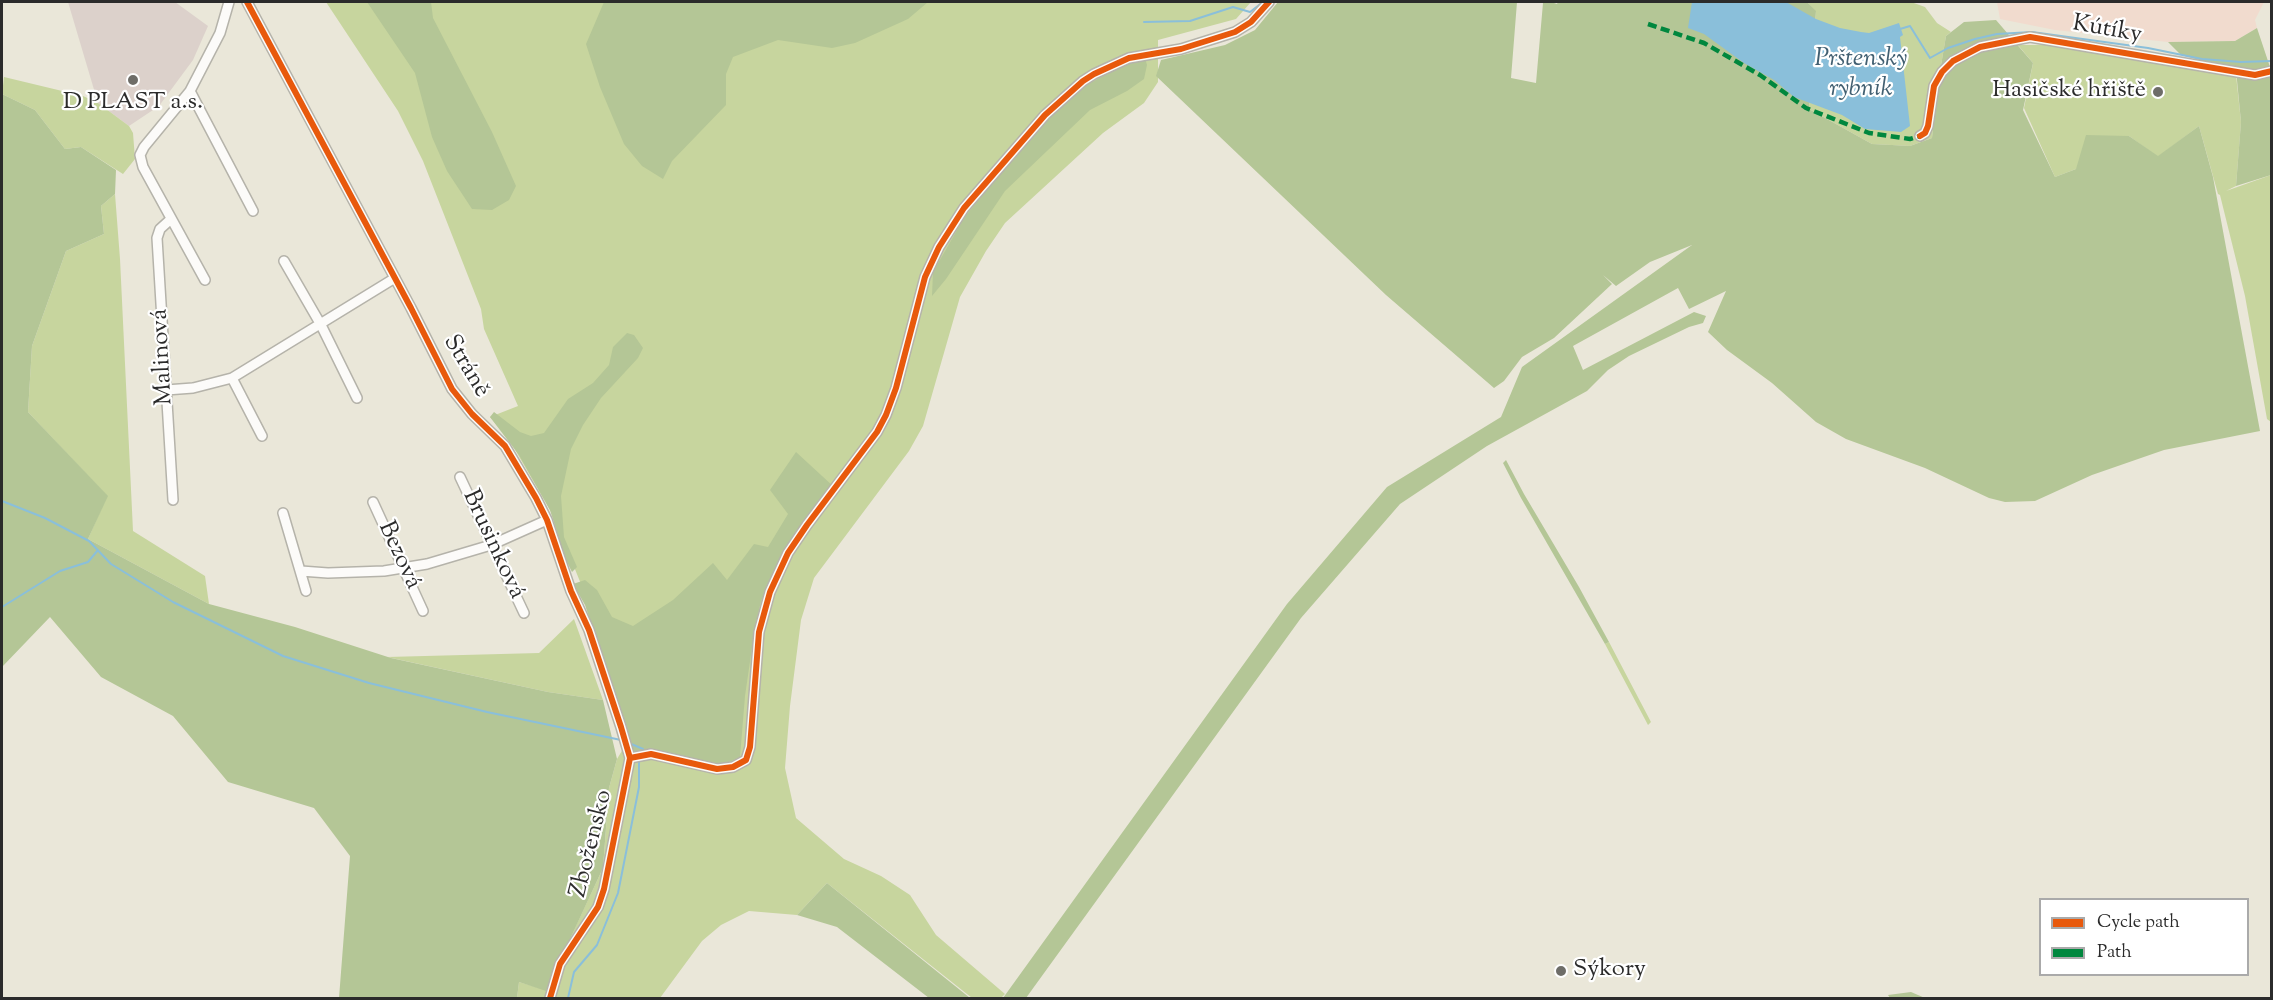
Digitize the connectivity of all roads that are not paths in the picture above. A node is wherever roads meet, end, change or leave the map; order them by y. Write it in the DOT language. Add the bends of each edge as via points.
graph roads {
  1 [pos="229,2"];
  2 [pos="247,2"];
  3 [pos="1266,5"];
  4 [pos="2271,71"];
  5 [pos="190,91"];
  6 [pos="1920,136"];
  7 [pos="253,211"];
  8 [pos="171,219"];
  9 [pos="284,261"];
  10 [pos="395,278"];
  11 [pos="205,280"];
  12 [pos="321,325"];
  13 [pos="232,378"];
  14 [pos="166,390"];
  15 [pos="357,398"];
  16 [pos="262,436"];
  17 [pos="460,477"];
  18 [pos="173,500"];
  19 [pos="372,502"];
  20 [pos="283,513"];
  21 [pos="547,520"];
  22 [pos="492,545"];
  23 [pos="403,568"];
  24 [pos="301,571"];
  25 [pos="306,591"];
  26 [pos="423,610"];
  27 [pos="524,613"];
  28 [pos="630,758"];
  29 [pos="550,999"];
  1 -- 5 [label="street" via="220,33"];
  2 -- 10 [label="street, Stráně"];
  3 -- 28 [label="street" via="1236,32 1129,58 1088,78 1045,115 964,208 925,277 886,415 800,534 770,591 759,632 746,760 733,768 717,769 651,754"];
  4 -- 6 [label="street, Kútíky" via="2255,75 2024,38 1980,47 1953,61 1934,86 1928,126"];
  5 -- 7 [label="street"];
  5 -- 8 [label="street" via="140,156"];
  8 -- 11 [label="street"];
  8 -- 14 [label="street, Malinová" via="157,238"];
  9 -- 12 [label="street"];
  10 -- 12 [label="street"];
  10 -- 21 [label="street, Stráně" via="452,389 505,446"];
  12 -- 13 [label="street"];
  12 -- 15 [label="street"];
  13 -- 14 [label="street" via="194,388"];
  13 -- 16 [label="street"];
  14 -- 18 [label="street, Malinová"];
  17 -- 22 [label="street, Brusinková"];
  19 -- 23 [label="street, Bezová"];
  20 -- 24 [label="street"];
  21 -- 22 [label="street"];
  21 -- 28 [label="street, Stráně" via="589,630"];
  22 -- 23 [label="street"];
  22 -- 27 [label="street, Brusinková"];
  23 -- 24 [label="street" via="339,573"];
  23 -- 26 [label="street, Bezová"];
  24 -- 25 [label="street"];
  28 -- 29 [label="street, Zbožensko" via="611,863 598,907 566,952"];
}
